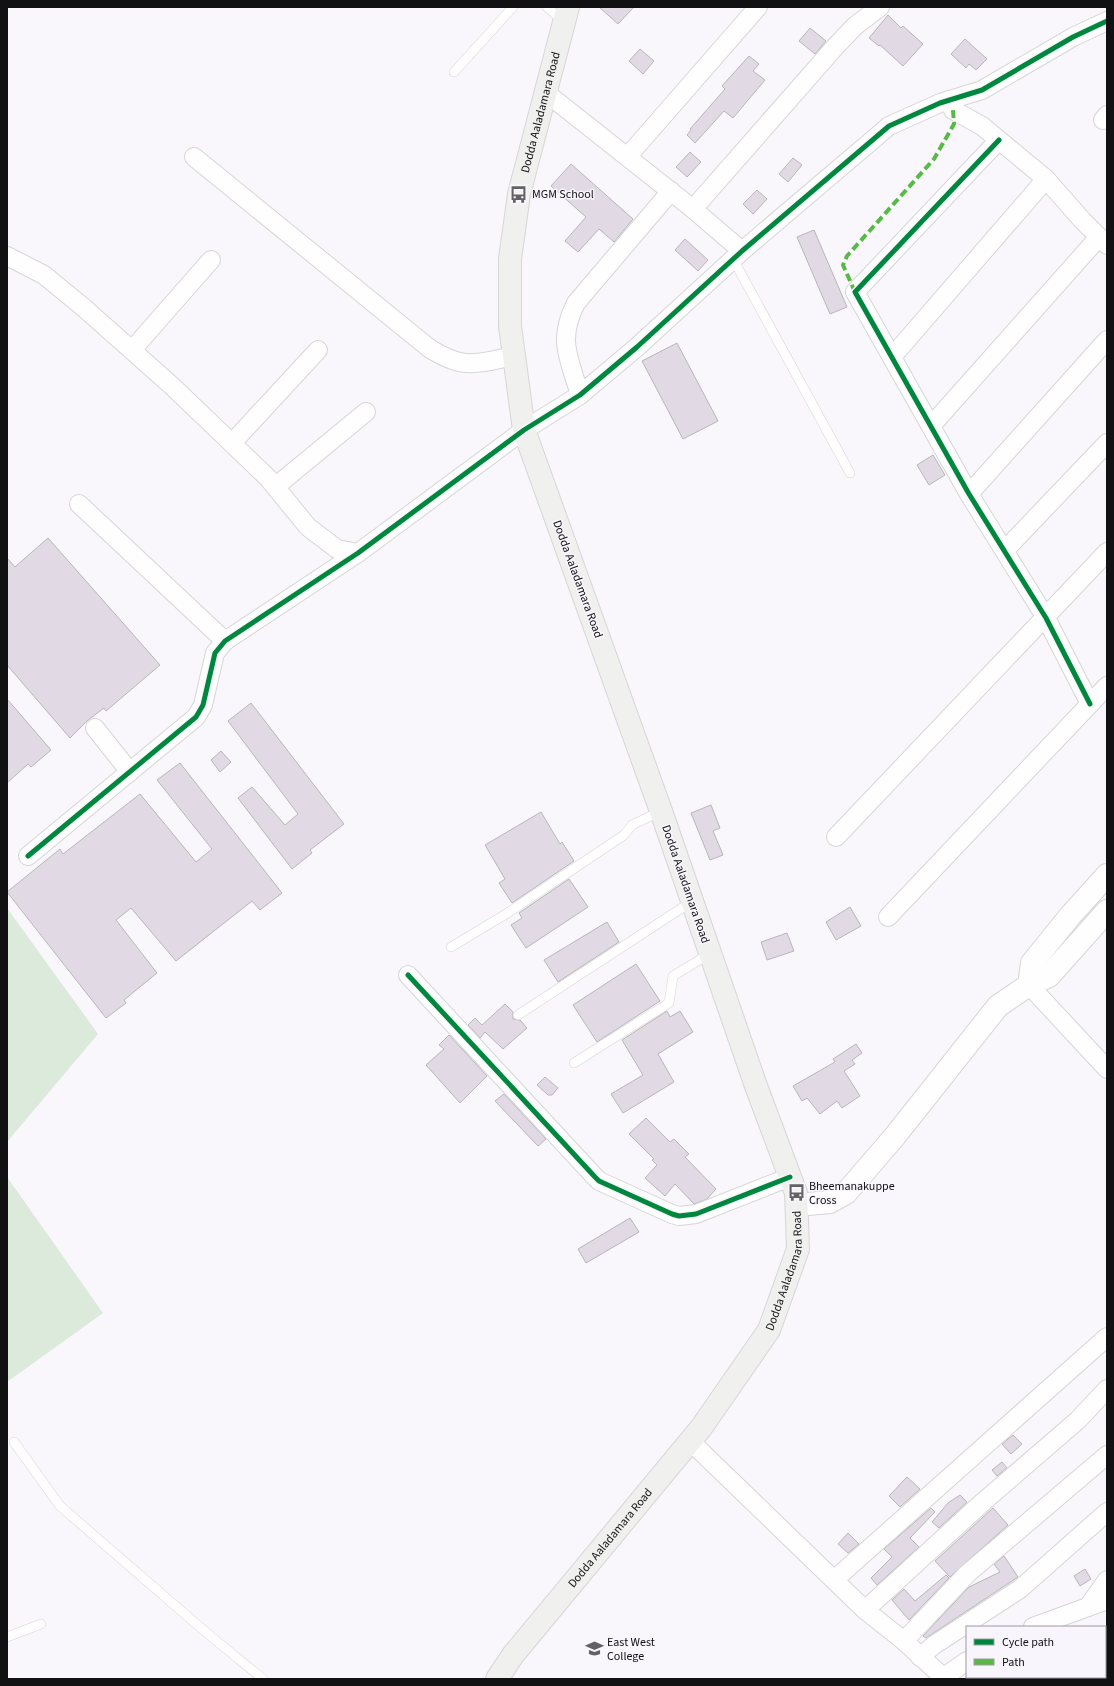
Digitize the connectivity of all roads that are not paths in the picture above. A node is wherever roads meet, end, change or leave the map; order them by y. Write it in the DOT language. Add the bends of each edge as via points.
graph roads {
  1 [pos="513,7"];
  2 [pos="547,7"];
  3 [pos="758,7"];
  4 [pos="880,7"];
  5 [pos="566,14"];
  6 [pos="1107,21"];
  7 [pos="454,72"];
  8 [pos="544,92"];
  9 [pos="949,100"];
  10 [pos="999,140"];
  11 [pos="628,156"];
  12 [pos="194,157"];
  13 [pos="1046,179"];
  14 [pos="671,191"];
  15 [pos="693,209"];
  16 [pos="1103,241"];
  17 [pos="737,255"];
  18 [pos="9,260"];
  19 [pos="211,260"];
  20 [pos="1107,340"];
  21 [pos="132,350"];
  22 [pos="318,350"];
  23 [pos="513,356"];
  24 [pos="892,357"];
  25 [pos="580,395"];
  26 [pos="366,412"];
  27 [pos="931,426"];
  28 [pos="524,430"];
  29 [pos="232,443"];
  30 [pos="1107,443"];
  31 [pos="850,473"];
  32 [pos="275,487"];
  33 [pos="969,494"];
  34 [pos="79,504"];
  35 [pos="1004,550"];
  36 [pos="1107,552"];
  37 [pos="358,553"];
  38 [pos="1046,618"];
  39 [pos="225,641"];
  40 [pos="1107,686"];
  41 [pos="1090,704"];
  42 [pos="95,728"];
  43 [pos="130,772"];
  44 [pos="661,811"];
  45 [pos="836,837"];
  46 [pos="28,856"];
  47 [pos="1107,875"];
  48 [pos="691,902"];
  49 [pos="1107,911"];
  50 [pos="888,917"];
  51 [pos="451,947"];
  52 [pos="709,954"];
  53 [pos="408,975"];
  54 [pos="1029,985"];
  55 [pos="518,1015"];
  56 [pos="574,1063"];
  57 [pos="1107,1069"];
  58 [pos="790,1177"];
  59 [pos="797,1205"];
  60 [pos="1107,1337"];
  61 [pos="1107,1389"];
  62 [pos="690,1441"];
  63 [pos="14,1442"];
  64 [pos="1107,1456"];
  65 [pos="1107,1512"];
  66 [pos="834,1580"];
  67 [pos="1107,1580"];
  68 [pos="1100,1606"];
  69 [pos="865,1610"];
  70 [pos="41,1624"];
  71 [pos="1037,1626"];
  72 [pos="7,1636"];
  73 [pos="904,1641"];
  74 [pos="920,1657"];
  75 [pos="966,1662"];
  76 [pos="945,1678"];
  77 [pos="263,1679"];
  78 [pos="496,1679"];
  1 -- 7 [label="lane"];
  2 -- 5 [label="lane"];
  3 -- 11 [label="street"];
  4 -- 15 [label="street" via="855,26 835,47"];
  5 -- 8 [label="main road, Dodda Aaladamara Road"];
  6 -- 9 [label="street" via="1073,37 982,90"];
  8 -- 11 [label="street"];
  8 -- 23 [label="main road, Dodda Aaladamara Road" via="519,194 510,259 510,326"];
  9 -- 10 [label="street" via="954,110 982,126"];
  9 -- 17 [label="street" via="890,126"];
  10 -- 13 [label="street"];
  10 -- 24 [label="street" via="855,292"];
  11 -- 14 [label="street"];
  12 -- 23 [label="street" via="429,348 457,363 475,364"];
  13 -- 16 [label="street"];
  13 -- 24 [label="street"];
  14 -- 15 [label="street"];
  14 -- 25 [label="street" via="576,304 568,318 566,347"];
  15 -- 17 [label="street"];
  16 -- 27 [label="street"];
  17 -- 25 [label="street" via="637,347"];
  17 -- 31 [label="lane"];
  18 -- 21 [label="street" via="44,275"];
  19 -- 21 [label="street"];
  20 -- 33 [label="street"];
  21 -- 29 [label="street"];
  22 -- 29 [label="street"];
  23 -- 28 [label="main road, Dodda Aaladamara Road"];
  24 -- 27 [label="street"];
  25 -- 28 [label="street"];
  26 -- 32 [label="street"];
  27 -- 33 [label="street"];
  28 -- 37 [label="street"];
  28 -- 44 [label="main road, Dodda Aaladamara Road"];
  29 -- 32 [label="street"];
  30 -- 35 [label="street"];
  32 -- 37 [label="street" via="308,527 337,548"];
  33 -- 35 [label="street"];
  34 -- 39 [label="street"];
  35 -- 38 [label="street"];
  36 -- 38 [label="street"];
  37 -- 39 [label="street"];
  38 -- 41 [label="street"];
  38 -- 45 [label="street"];
  39 -- 43 [label="street" via="215,652 203,705 196,717"];
  40 -- 41 [label="street"];
  41 -- 50 [label="street"];
  42 -- 43 [label="street"];
  43 -- 46 [label="street"];
  44 -- 48 [label="main road, Dodda Aaladamara Road"];
  44 -- 51 [label="lane" via="632,825 624,835 506,914"];
  47 -- 54 [label="street" via="1032,963"];
  48 -- 52 [label="main road, Dodda Aaladamara Road"];
  48 -- 55 [label="lane"];
  49 -- 54 [label="street" via="1050,976"];
  52 -- 56 [label="lane" via="673,976 669,1003"];
  52 -- 58 [label="main road, Dodda Aaladamara Road"];
  53 -- 58 [label="street" via="600,1181 672,1214 686,1216"];
  54 -- 57 [label="street"];
  54 -- 59 [label="street" via="998,1006 895,1136 846,1193 830,1202"];
  58 -- 59 [label="main road, Dodda Aaladamara Road"];
  59 -- 62 [label="main road, Dodda Aaladamara Road" via="798,1249 770,1330"];
  60 -- 66 [label="street"];
  61 -- 69 [label="street" via="1078,1420 983,1502"];
  62 -- 66 [label="street"];
  62 -- 78 [label="main road, Dodda Aaladamara Road"];
  63 -- 77 [label="lane" via="60,1506"];
  64 -- 73 [label="street" via="967,1574"];
  65 -- 74 [label="street" via="1020,1589 934,1644"];
  66 -- 69 [label="street"];
  67 -- 68 [label="street"];
  68 -- 71 [label="street"];
  69 -- 73 [label="street"];
  70 -- 72 [label="lane"];
  73 -- 74 [label="street"];
  74 -- 76 [label="street"];
  75 -- 76 [label="street"];
}
